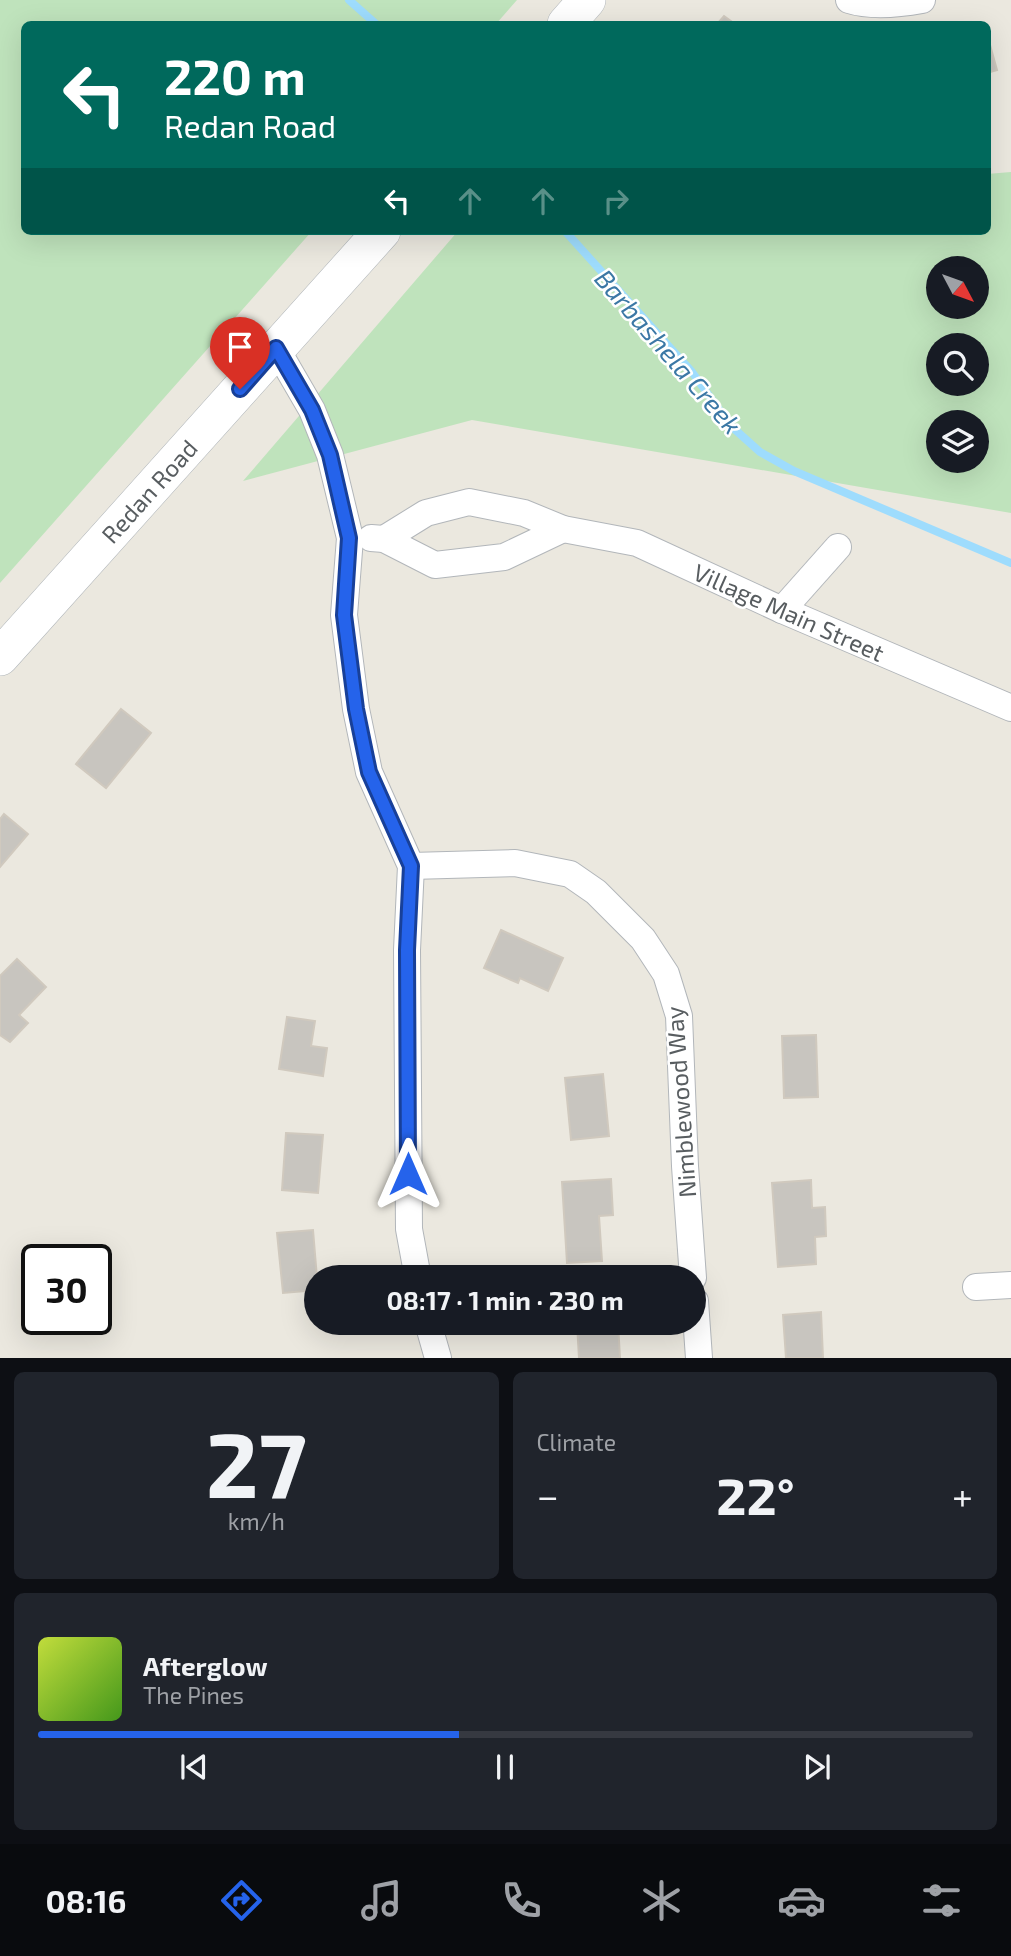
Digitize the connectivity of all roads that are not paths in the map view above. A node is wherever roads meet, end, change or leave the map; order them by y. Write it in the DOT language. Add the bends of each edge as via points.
graph roads {
  1 [pos="587,0"];
  2 [pos="849,0"];
  3 [pos="922,0"];
  4 [pos="569,21"];
  5 [pos="378,235"];
  6 [pos="276,348"];
  7 [pos="563,529"];
  8 [pos="349,538"];
  9 [pos="384,538"];
  10 [pos="838,547"];
  11 [pos="782,610"];
  12 [pos="0,657"];
  13 [pos="1011,708"];
  14 [pos="411,866"];
  15 [pos="416,1265"];
  16 [pos="692,1265"];
  17 [pos="1011,1285"];
  18 [pos="976,1287"];
  19 [pos="432,1335"];
  20 [pos="697,1335"];
  21 [pos="438,1357"];
  22 [pos="699,1357"];
  1 -- 4 [label="main road"];
  2 -- 3 [label="street"];
  5 -- 6 [label="main road, Redan Road"];
  6 -- 8 [label="street" via="312,410 330,455"];
  6 -- 12 [label="main road, Redan Road"];
  7 -- 9 [label="street, Village Main Street" via="524,513 469,502 426,513"];
  7 -- 9 [label="street" via="504,557 435,565"];
  7 -- 11 [label="street, Village Main Street" via="637,543"];
  8 -- 9 [label="street"];
  8 -- 14 [label="street" via="344,615 356,709 369,772"];
  10 -- 11 [label="street"];
  11 -- 13 [label="street, Village Main Street"];
  14 -- 15 [label="street" via="407,950 409,1229"];
  14 -- 16 [label="street, Nimblewood Way" via="515,863 570,874 596,892 643,939 666,974 679,1016"];
  17 -- 18 [label="street"];
  19 -- 21 [label="street"];
  20 -- 22 [label="street"];
}
